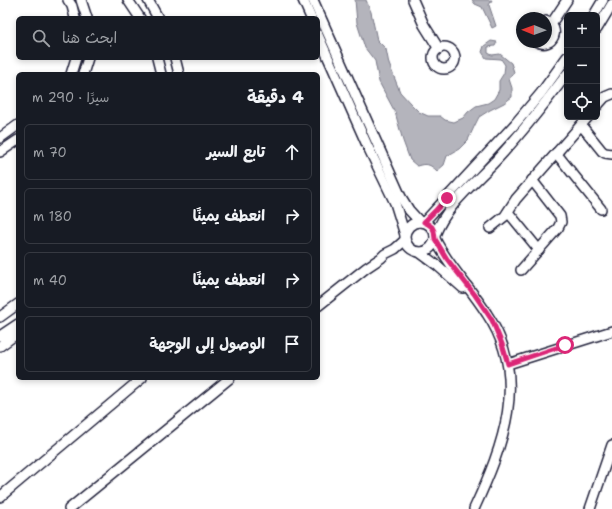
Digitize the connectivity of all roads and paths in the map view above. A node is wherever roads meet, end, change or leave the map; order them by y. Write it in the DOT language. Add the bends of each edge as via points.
graph roads {
  1 [pos="68,0"];
  2 [pos="81,0"];
  3 [pos="128,0"];
  4 [pos="148,0"];
  5 [pos="303,0"];
  6 [pos="313,0"];
  7 [pos="413,0"];
  8 [pos="567,0"];
  9 [pos="603,0"];
  10 [pos="612,4"];
  11 [pos="596,12"];
  12 [pos="74,16"];
  13 [pos="86,16"];
  14 [pos="139,16"];
  15 [pos="157,16"];
  16 [pos="310,16"];
  17 [pos="552,18"];
  18 [pos="600,24"];
  19 [pos="552,25"];
  20 [pos="320,39"];
  21 [pos="552,39"];
  22 [pos="439,49"];
  23 [pos="75,60"];
  24 [pos="87,60"];
  25 [pos="158,60"];
  26 [pos="176,60"];
  27 [pos="564,61"];
  28 [pos="72,72"];
  29 [pos="84,72"];
  30 [pos="160,72"];
  31 [pos="178,72"];
  32 [pos="564,78"];
  33 [pos="612,94"];
  34 [pos="600,103"];
  35 [pos="585,120"];
  36 [pos="581,125"];
  37 [pos="16,126"];
  38 [pos="0,138"];
  39 [pos="16,141"];
  40 [pos="0,152"];
  41 [pos="556,153"];
  42 [pos="612,154"];
  43 [pos="532,180"];
  44 [pos="601,209"];
  45 [pos="409,210"];
  46 [pos="436,210"];
  47 [pos="508,212"];
  48 [pos="422,222"];
  49 [pos="490,228"];
  50 [pos="405,237"];
  51 [pos="435,237"];
  52 [pos="539,250"];
  53 [pos="419,252"];
  54 [pos="521,270"];
  55 [pos="479,302"];
  56 [pos="320,304"];
  57 [pos="16,305"];
  58 [pos="0,317"];
  59 [pos="16,325"];
  60 [pos="612,331"];
  61 [pos="16,334"];
  62 [pos="0,336"];
  63 [pos="0,346"];
  64 [pos="508,364"];
  65 [pos="140,380"];
  66 [pos="228,380"];
  67 [pos="612,445"];
  68 [pos="0,496"];
  69 [pos="69,509"];
  70 [pos="474,509"];
  71 [pos="590,509"];
  1 -- 12 [label="street"];
  2 -- 13 [label="street"];
  3 -- 14 [label="street"];
  4 -- 15 [label="street"];
  5 -- 16 [label="street"];
  6 -- 45 [label="street"];
  7 -- 22 [label="street" via="424,25"];
  8 -- 17 [label="street"];
  9 -- 11 [label="street"];
  10 -- 18 [label="street"];
  19 -- 21 [label="street"];
  20 -- 50 [label="street" via="395,203"];
  23 -- 28 [label="street"];
  24 -- 29 [label="street"];
  25 -- 30 [label="street"];
  26 -- 31 [label="street"];
  27 -- 46 [label="street" via="515,124"];
  32 -- 51 [label="street" via="501,156 454,204 443,219"];
  33 -- 34 [label="street"];
  35 -- 36 [label="street"];
  36 -- 41 [label="street"];
  36 -- 42 [label="street" via="602,151"];
  37 -- 38 [label="street"];
  39 -- 40 [label="street"];
  41 -- 43 [label="street"];
  41 -- 44 [label="street"];
  43 -- 47 [label="street"];
  43 -- 52 [label="street" via="560,216 561,222"];
  45 -- 46 [label="street" via="426,213"];
  45 -- 48 [label="street"];
  46 -- 48 [label="street"];
  47 -- 49 [label="street"];
  47 -- 52 [label="street"];
  48 -- 50 [label="street" via="410,226"];
  48 -- 51 [label="street" via="432,227"];
  50 -- 53 [label="street" via="406,244"];
  50 -- 56 [label="street" via="395,249"];
  51 -- 53 [label="street" via="430,249"];
  51 -- 55 [label="street" via="447,259"];
  52 -- 54 [label="street"];
  53 -- 55 [label="street"];
  55 -- 64 [label="street" via="496,328"];
  57 -- 58 [label="street"];
  59 -- 62 [label="street"];
  60 -- 64 [label="street"];
  61 -- 63 [label="street"];
  64 -- 70 [label="street" via="508,414 496,454"];
  65 -- 68 [label="street"];
  66 -- 69 [label="street"];
  67 -- 71 [label="street"];
}
